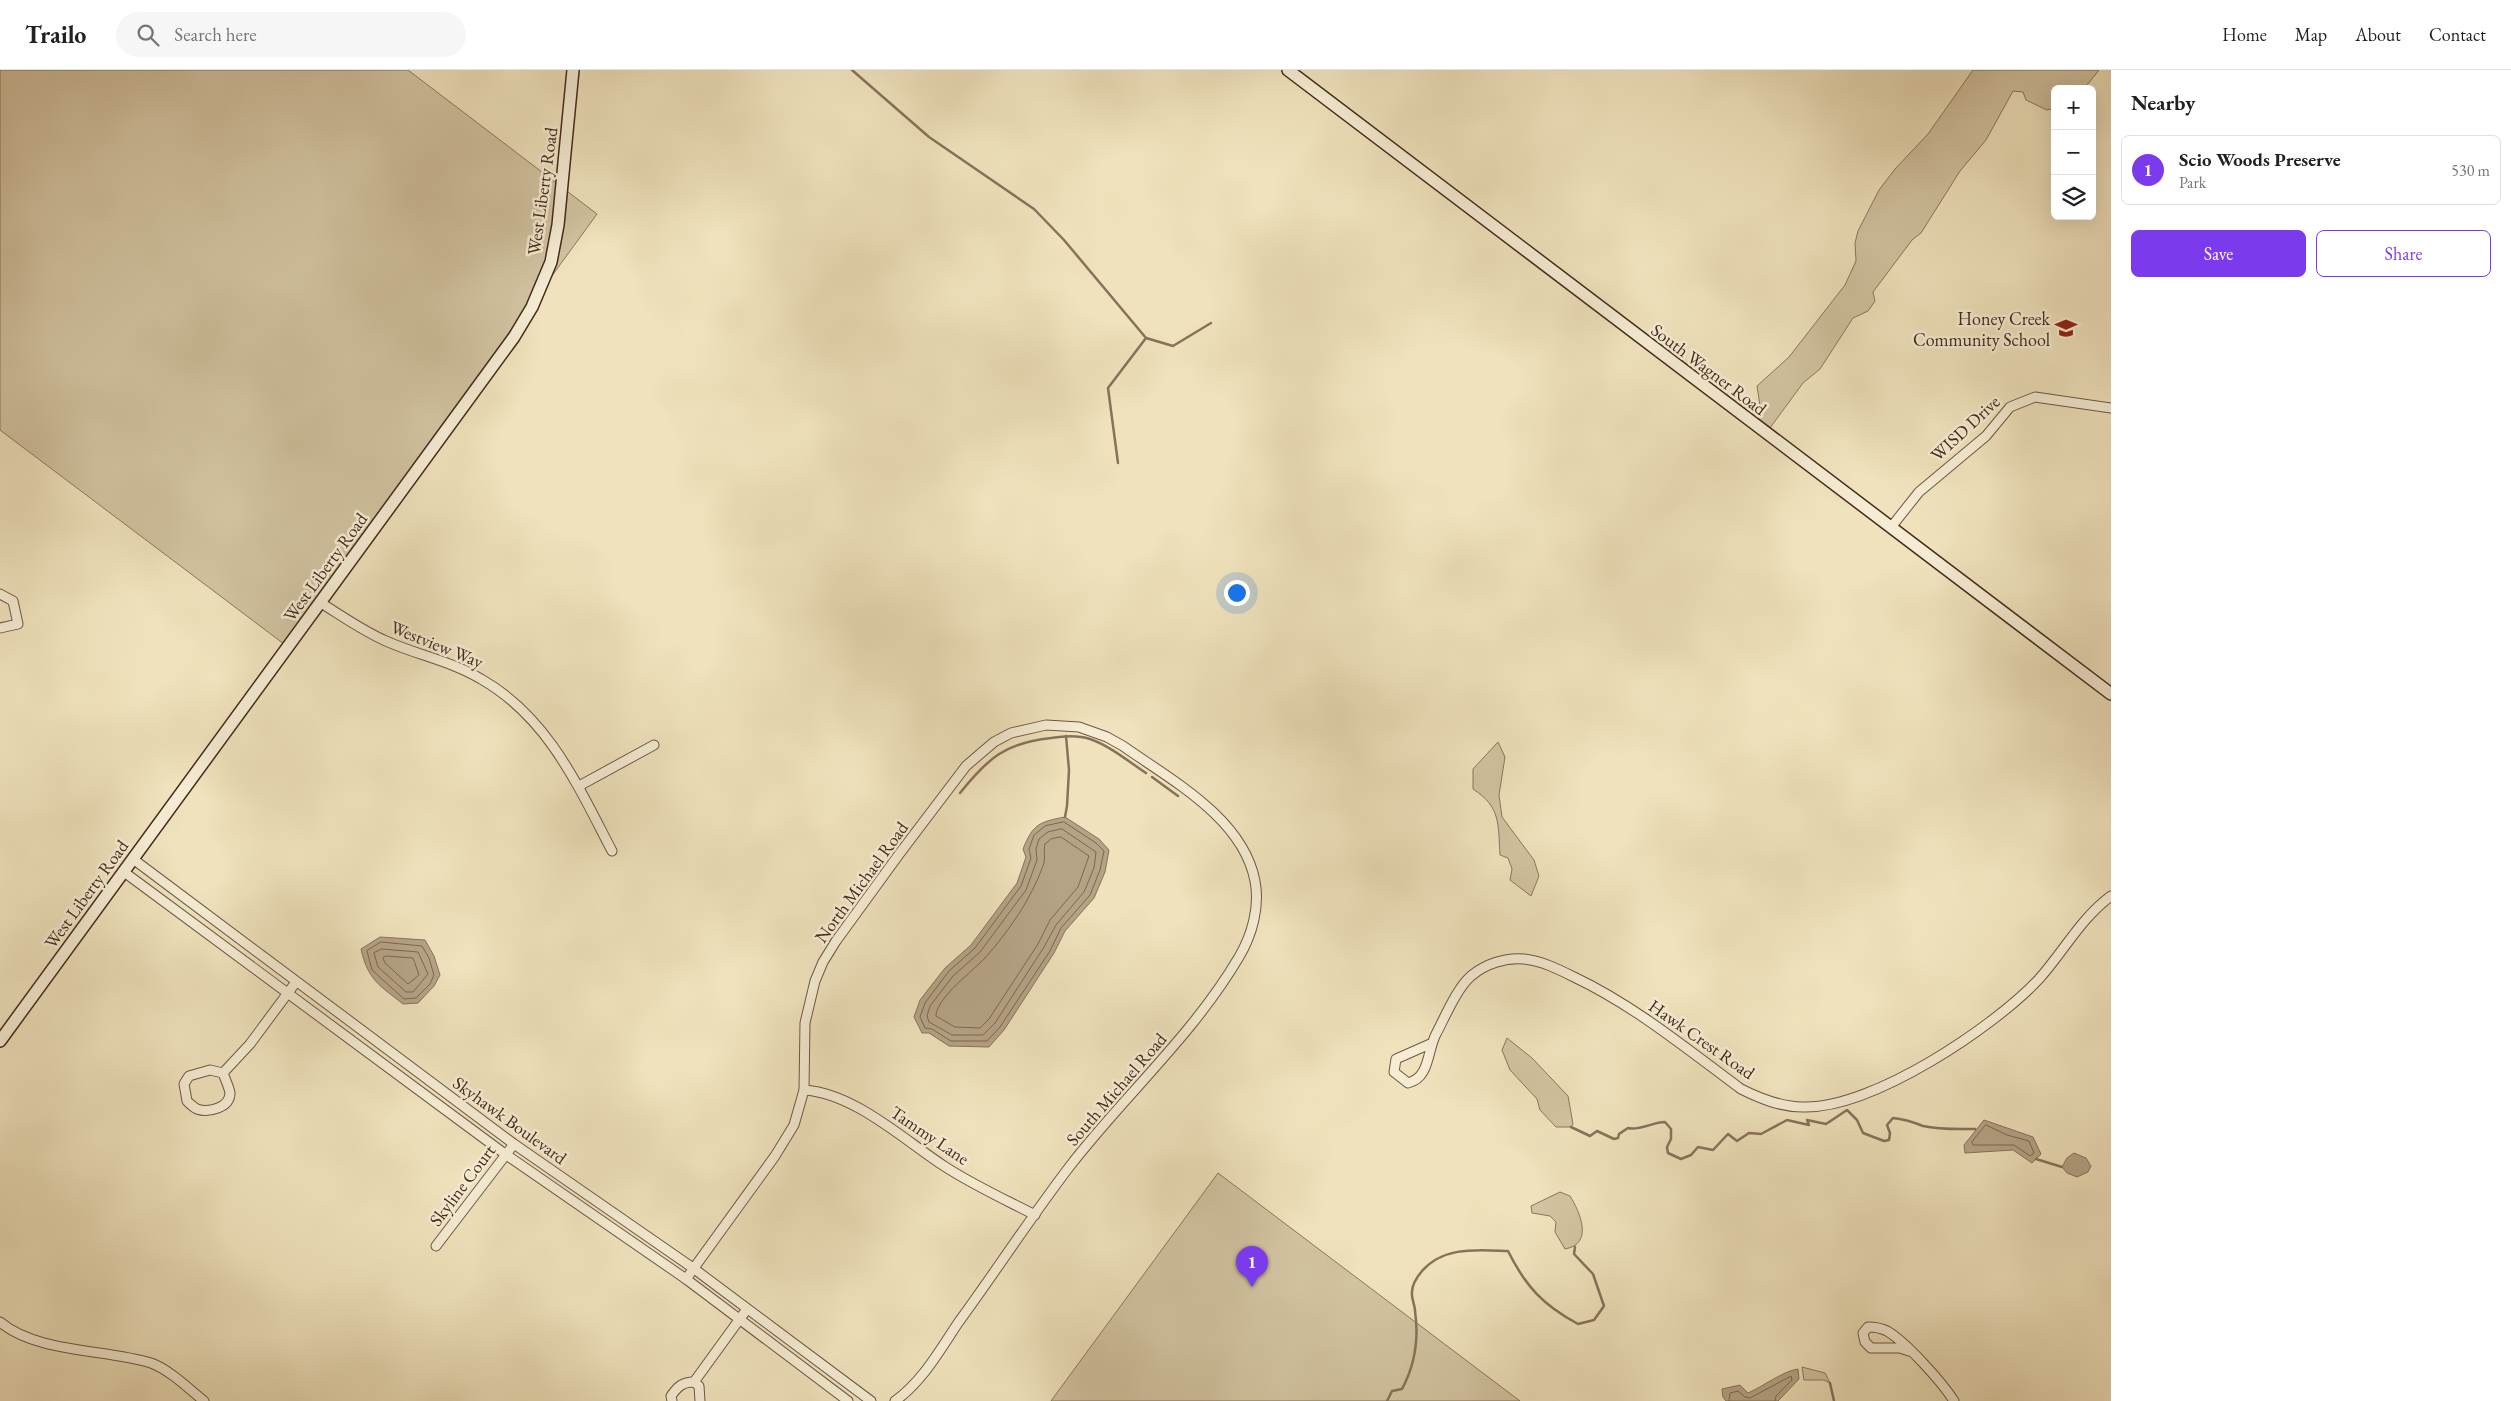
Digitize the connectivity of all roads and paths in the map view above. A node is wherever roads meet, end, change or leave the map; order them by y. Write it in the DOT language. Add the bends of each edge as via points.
graph roads {
  1 [pos="573,70"];
  2 [pos="1288,70"];
  3 [pos="2111,408"];
  4 [pos="1892,526"];
  5 [pos="0,594"];
  6 [pos="321,603"];
  7 [pos="0,628"];
  8 [pos="2111,694"];
  9 [pos="654,745"];
  10 [pos="579,786"];
  11 [pos="1215,814"];
  12 [pos="612,851"];
  13 [pos="133,860"];
  14 [pos="124,872"];
  15 [pos="2111,896"];
  16 [pos="296,982"];
  17 [pos="287,993"];
  18 [pos="0,1040"];
  19 [pos="1430,1044"];
  20 [pos="223,1074"];
  21 [pos="804,1090"];
  22 [pos="514,1144"];
  23 [pos="505,1154"];
  24 [pos="1035,1215"];
  25 [pos="436,1246"];
  26 [pos="693,1268"];
  27 [pos="686,1279"];
  28 [pos="747,1309"];
  29 [pos="739,1321"];
  30 [pos="0,1322"];
  31 [pos="1909,1352"];
  32 [pos="694,1382"];
  33 [pos="204,1401"];
  34 [pos="672,1401"];
  35 [pos="700,1401"];
  36 [pos="848,1401"];
  37 [pos="871,1401"];
  38 [pos="895,1401"];
  39 [pos="1954,1401"];
  1 -- 6 [label="main road, West Liberty Road" via="558,226 551,262 536,299 514,337"];
  2 -- 4 [label="main road, South Wagner Road" via="1754,425"];
  3 -- 4 [label="street, WISD Drive" via="2036,397 2010,407 1986,436 1915,496"];
  4 -- 8 [label="main road, South Wagner Road"];
  5 -- 7 [label="street" via="13,601 18,624"];
  6 -- 10 [label="street, Westview Way" via="387,642 462,668 489,684 527,714 547,736"];
  6 -- 13 [label="main road, West Liberty Road"];
  9 -- 10 [label="street"];
  10 -- 12 [label="street, Westview Way"];
  11 -- 21 [label="street, North Michael Road" via="1123,746 1089,730 1046,725 1020,730 994,742 966,766 823,962 805,1023"];
  11 -- 24 [label="street, South Michael Road" via="1233,833 1255,880 1256,907 1249,934 1239,956 1186,1034 1099,1129"];
  13 -- 14 [label="main road, West Liberty Road"];
  13 -- 16 [label="street, Skyhawk Boulevard"];
  14 -- 17 [label="street, Skyhawk Boulevard"];
  14 -- 18 [label="main road, West Liberty Road"];
  15 -- 19 [label="street, Hawk Crest Road" via="2098,905 2039,979 2017,1000 1926,1064 1874,1092 1833,1105 1805,1108 1759,1098 1741,1089 1642,1016 1598,988 1546,963 1523,959 1502,960 1470,976"];
  16 -- 17 [label="street"];
  16 -- 22 [label="street, Skyhawk Boulevard"];
  17 -- 20 [label="street" via="250,1044"];
  17 -- 23 [label="street, Skyhawk Boulevard"];
  19 -- 19 [label="street, Hawk Crest Road" via="1396,1059 1394,1072 1408,1082 1417,1081 1427,1062"];
  20 -- 20 [label="street" via="210,1070 189,1076 184,1084 187,1101 206,1111 220,1108 230,1094"];
  21 -- 24 [label="street, Tammy Lane" via="833,1096 880,1121 955,1173"];
  21 -- 26 [label="street, North Michael Road" via="786,1140"];
  22 -- 23 [label="street, Skyline Court"];
  22 -- 26 [label="street, Skyhawk Boulevard"];
  23 -- 25 [label="street, Skyline Court"];
  23 -- 27 [label="street, Skyhawk Boulevard"];
  24 -- 38 [label="street, South Michael Road" via="924,1372"];
  26 -- 27 [label="street, North Michael Road"];
  26 -- 28 [label="street, Skyhawk Boulevard"];
  27 -- 29 [label="street, Skyhawk Boulevard"];
  28 -- 29 [label="street"];
  28 -- 37 [label="street, Skyhawk Boulevard"];
  29 -- 32 [label="street"];
  29 -- 36 [label="street, Skyhawk Boulevard"];
  30 -- 33 [label="street" via="34,1340 153,1364"];
  31 -- 31 [label="street" via="1886,1331 1868,1327 1863,1333 1871,1348 1900,1348"];
  31 -- 39 [label="street"];
  32 -- 34 [label="street" via="684,1382 671,1396"];
  32 -- 35 [label="street" via="698,1386"];
}
